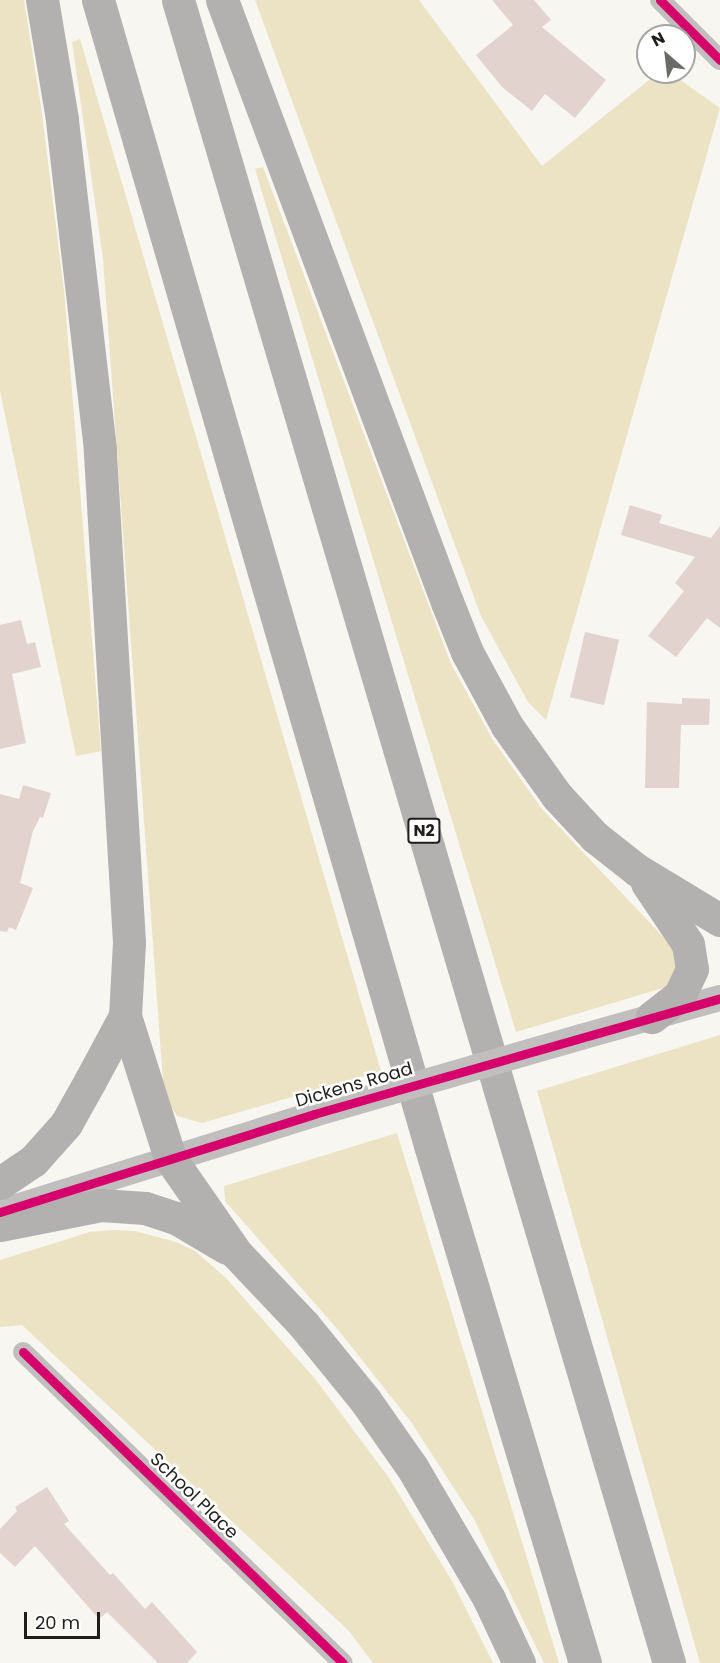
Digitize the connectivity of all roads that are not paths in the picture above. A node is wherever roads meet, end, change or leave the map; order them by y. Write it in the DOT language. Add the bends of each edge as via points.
graph roads {
  1 [pos="42,0"];
  2 [pos="98,0"];
  3 [pos="178,0"];
  4 [pos="222,0"];
  5 [pos="660,0"];
  6 [pos="720,60"];
  7 [pos="637,870"];
  8 [pos="720,920"];
  9 [pos="720,998"];
  10 [pos="125,1016"];
  11 [pos="652,1017"];
  12 [pos="170,1158"];
  13 [pos="0,1183"];
  14 [pos="0,1212"];
  15 [pos="0,1226"];
  16 [pos="236,1253"];
  17 [pos="23,1353"];
  18 [pos="343,1663"];
  19 [pos="519,1663"];
  20 [pos="585,1663"];
  21 [pos="669,1663"];
  1 -- 10 [label="highway" via="62,119 100,449 129,942"];
  2 -- 20 [label="highway" via="429,1145"];
  3 -- 21 [label="highway, N2"];
  4 -- 7 [label="highway" via="467,652 507,726 557,796 595,837"];
  5 -- 6 [label="street"];
  7 -- 8 [label="highway"];
  7 -- 11 [label="highway" via="688,944 692,969 680,995"];
  9 -- 11 [label="street, Dickens Road"];
  10 -- 12 [label="highway"];
  10 -- 13 [label="highway" via="66,1124 33,1161"];
  11 -- 12 [label="street, Dickens Road, bridge"];
  12 -- 14 [label="street, Dickens Road"];
  12 -- 16 [label="highway"];
  15 -- 16 [label="highway" via="102,1204 145,1208 176,1218"];
  16 -- 19 [label="highway" via="304,1325 365,1400 412,1467 489,1599"];
  17 -- 18 [label="street, School Place"];
}
